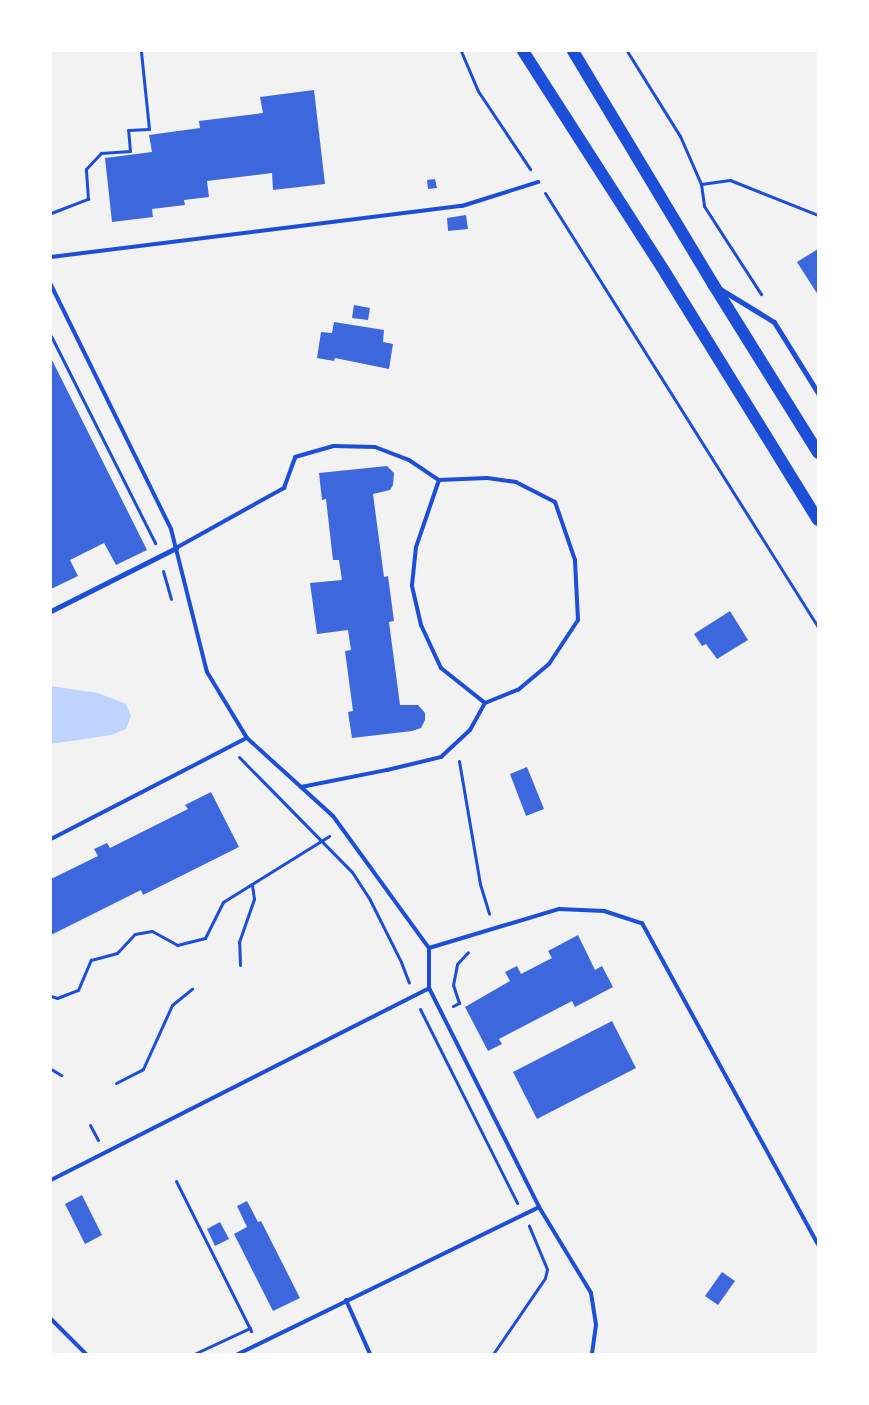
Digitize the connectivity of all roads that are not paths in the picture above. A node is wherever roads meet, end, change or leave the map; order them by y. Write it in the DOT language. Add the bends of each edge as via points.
graph roads {
  1 [pos="523,51"];
  2 [pos="573,51"];
  3 [pos="538,182"];
  4 [pos="51,257"];
  5 [pos="713,284"];
  6 [pos="51,285"];
  7 [pos="818,393"];
  8 [pos="818,454"];
  9 [pos="439,480"];
  10 [pos="818,520"];
  11 [pos="176,548"];
  12 [pos="51,611"];
  13 [pos="486,703"];
  14 [pos="247,738"];
  15 [pos="301,786"];
  16 [pos="51,840"];
  17 [pos="429,948"];
  18 [pos="428,988"];
  19 [pos="51,1180"];
  20 [pos="539,1207"];
  21 [pos="818,1244"];
  22 [pos="346,1300"];
  23 [pos="51,1319"];
  24 [pos="86,1354"];
  25 [pos="238,1354"];
  26 [pos="370,1354"];
  27 [pos="592,1354"];
  1 -- 10 [label="main road"];
  2 -- 5 [label="main road"];
  3 -- 4 [label="lane" via="462,206"];
  5 -- 7 [label="street" via="774,322"];
  5 -- 8 [label="main road"];
  6 -- 11 [label="lane" via="171,529"];
  9 -- 11 [label="lane" via="409,460 375,447 333,446 295,457 284,488"];
  9 -- 13 [label="lane" via="416,547 412,586 421,625 441,668"];
  9 -- 13 [label="lane" via="486,478 516,482 555,502 575,560 578,620 549,664 518,690"];
  11 -- 12 [label="street"];
  11 -- 14 [label="lane" via="208,672"];
  13 -- 15 [label="lane" via="470,730 441,757"];
  14 -- 15 [label="lane"];
  14 -- 16 [label="lane"];
  15 -- 17 [label="lane" via="333,816"];
  17 -- 18 [label="lane"];
  17 -- 21 [label="lane" via="559,909 604,910 642,923"];
  18 -- 19 [label="lane"];
  18 -- 20 [label="lane"];
  20 -- 22 [label="lane"];
  20 -- 27 [label="lane" via="590,1293 596,1325"];
  22 -- 25 [label="lane"];
  22 -- 26 [label="lane"];
  23 -- 24 [label="lane"];
}
